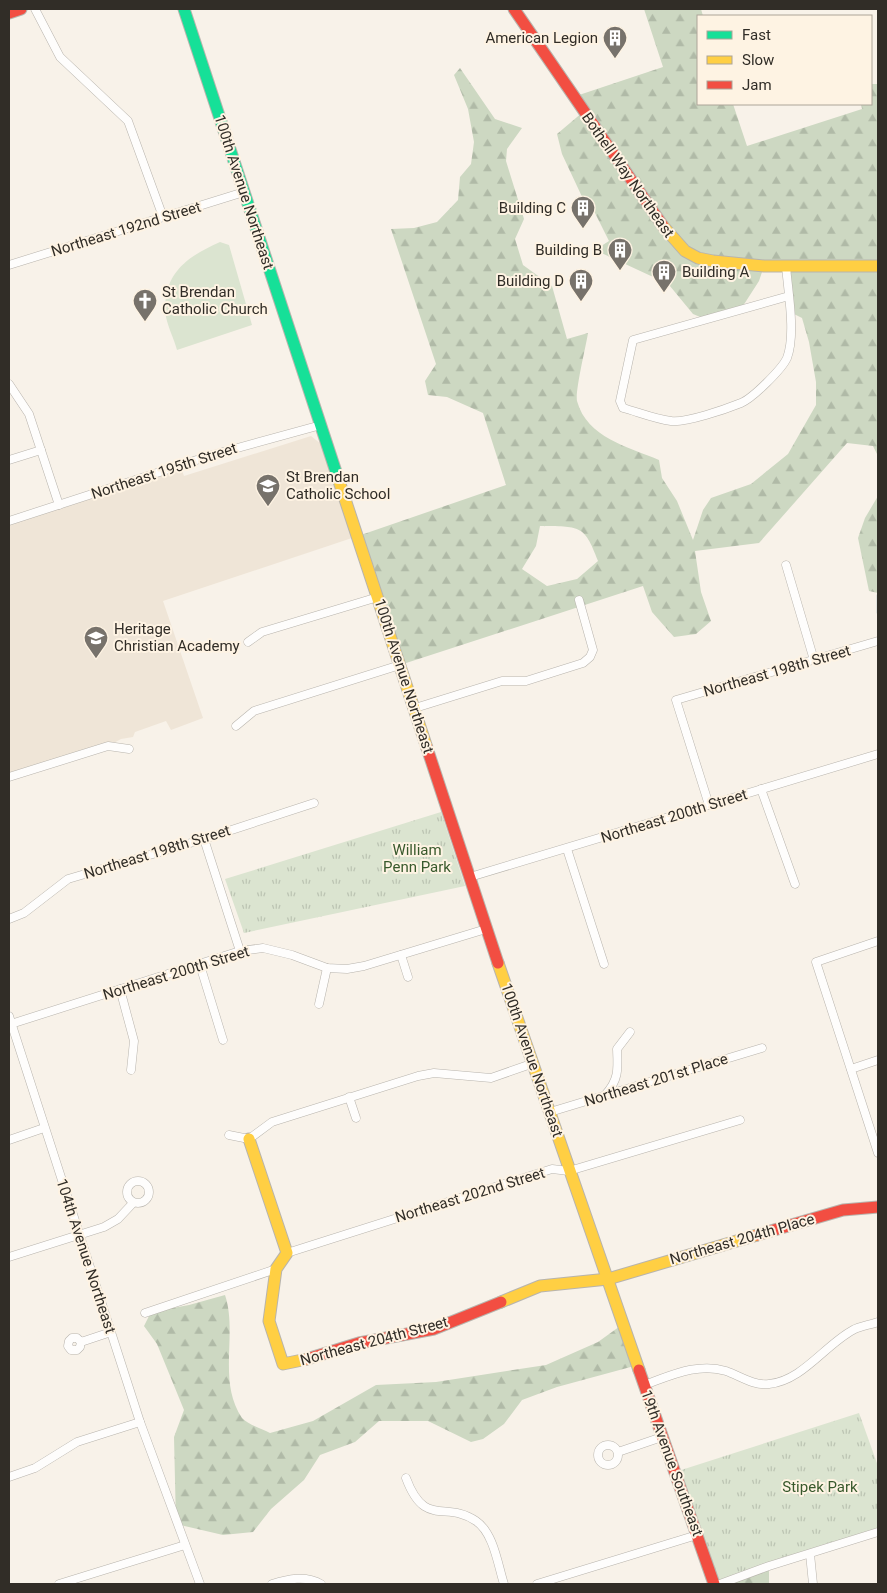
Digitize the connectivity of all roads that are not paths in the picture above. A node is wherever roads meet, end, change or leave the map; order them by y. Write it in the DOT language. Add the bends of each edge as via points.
graph roads {
  1 [pos="21,9"];
  2 [pos="35,9"];
  3 [pos="184,9"];
  4 [pos="514,9"];
  5 [pos="9,13"];
  6 [pos="244,192"];
  7 [pos="164,217"];
  8 [pos="9,265"];
  9 [pos="786,266"];
  10 [pos="878,266"];
  11 [pos="789,296"];
  12 [pos="9,384"];
  13 [pos="321,424"];
  14 [pos="41,450"];
  15 [pos="9,460"];
  16 [pos="59,505"];
  17 [pos="9,521"];
  18 [pos="786,565"];
  19 [pos="378,597"];
  20 [pos="579,600"];
  21 [pos="878,641"];
  22 [pos="248,642"];
  23 [pos="814,660"];
  24 [pos="400,665"];
  25 [pos="414,708"];
  26 [pos="236,726"];
  27 [pos="130,749"];
  28 [pos="878,754"];
  29 [pos="9,777"];
  30 [pos="761,789"];
  31 [pos="314,803"];
  32 [pos="709,805"];
  33 [pos="204,839"];
  34 [pos="567,849"];
  35 [pos="470,877"];
  36 [pos="795,884"];
  37 [pos="9,919"];
  38 [pos="486,929"];
  39 [pos="878,941"];
  40 [pos="240,951"];
  41 [pos="402,955"];
  42 [pos="604,964"];
  43 [pos="200,965"];
  44 [pos="328,968"];
  45 [pos="408,977"];
  46 [pos="120,989"];
  47 [pos="319,1004"];
  48 [pos="10,1020"];
  49 [pos="630,1032"];
  50 [pos="223,1040"];
  51 [pos="13,1041"];
  52 [pos="762,1048"];
  53 [pos="878,1060"];
  54 [pos="534,1064"];
  55 [pos="851,1069"];
  56 [pos="131,1070"];
  57 [pos="603,1096"];
  58 [pos="349,1097"];
  59 [pos="550,1112"];
  60 [pos="356,1118"];
  61 [pos="740,1120"];
  62 [pos="44,1128"];
  63 [pos="229,1135"];
  64 [pos="249,1139"];
  65 [pos="9,1140"];
  66 [pos="878,1153"];
  67 [pos="569,1171"];
  68 [pos="133,1203"];
  69 [pos="878,1207"];
  70 [pos="80,1234"];
  71 [pos="286,1252"];
  72 [pos="9,1257"];
  73 [pos="276,1269"];
  74 [pos="608,1279"];
  75 [pos="145,1313"];
  76 [pos="878,1322"];
  77 [pos="111,1332"];
  78 [pos="629,1341"];
  79 [pos="81,1342"];
  80 [pos="644,1385"];
  81 [pos="140,1422"];
  82 [pos="662,1437"];
  83 [pos="618,1452"];
  84 [pos="9,1477"];
  85 [pos="406,1478"];
  86 [pos="878,1532"];
  87 [pos="697,1535"];
  88 [pos="185,1545"];
  89 [pos="810,1554"];
  90 [pos="59,1584"];
  91 [pos="200,1584"];
  92 [pos="272,1584"];
  93 [pos="321,1584"];
  94 [pos="504,1584"];
  95 [pos="537,1584"];
  96 [pos="714,1584"];
  97 [pos="720,1584"];
  98 [pos="813,1584"];
  1 -- 5 [label="street"];
  2 -- 7 [label="street" via="60,57 128,121"];
  3 -- 6 [label="street, 100th Avenue Northeast"];
  4 -- 9 [label="street, Bothell Way Northeast" via="654,216 685,251 713,262"];
  6 -- 7 [label="street, Northeast 192nd Street"];
  6 -- 13 [label="street, 100th Avenue Northeast"];
  7 -- 8 [label="street, Northeast 192nd Street"];
  9 -- 10 [label="street, Bothell Way Northeast"];
  9 -- 11 [label="street"];
  11 -- 11 [label="street" via="791,322 787,357 750,397 732,406 672,422 623,408 620,401 633,340"];
  12 -- 14 [label="street" via="29,414"];
  13 -- 16 [label="street, Northeast 195th Street" via="212,455"];
  13 -- 19 [label="street, 100th Avenue Northeast"];
  14 -- 15 [label="street"];
  14 -- 16 [label="street"];
  16 -- 17 [label="street, Northeast 195th Street"];
  18 -- 23 [label="street"];
  19 -- 22 [label="street" via="262,632"];
  19 -- 24 [label="street, 100th Avenue Northeast"];
  20 -- 25 [label="street" via="593,650 583,663 526,681 502,680"];
  21 -- 23 [label="street, Northeast 198th Street"];
  23 -- 32 [label="street, Northeast 198th Street" via="676,700"];
  24 -- 25 [label="street, 100th Avenue Northeast"];
  24 -- 26 [label="street" via="254,711"];
  25 -- 35 [label="street, 100th Avenue Northeast"];
  27 -- 29 [label="street" via="108,746"];
  28 -- 30 [label="street, Northeast 200th Street"];
  30 -- 32 [label="street, Northeast 200th Street"];
  30 -- 36 [label="street"];
  31 -- 33 [label="street, Northeast 198th Street"];
  32 -- 34 [label="street, Northeast 200th Street"];
  33 -- 37 [label="street, Northeast 198th Street" via="68,879 24,913"];
  33 -- 40 [label="street"];
  34 -- 35 [label="street, Northeast 200th Street"];
  34 -- 42 [label="street"];
  35 -- 38 [label="street, 100th Avenue Northeast"];
  38 -- 41 [label="street, Northeast 200th Street"];
  38 -- 54 [label="street, 100th Avenue Northeast"];
  39 -- 55 [label="street" via="816,962"];
  40 -- 43 [label="street, Northeast 200th Street"];
  40 -- 44 [label="street, Northeast 200th Street" via="263,948"];
  41 -- 44 [label="street, Northeast 200th Street" via="347,969"];
  41 -- 45 [label="street"];
  43 -- 46 [label="street, Northeast 200th Street"];
  43 -- 50 [label="street"];
  44 -- 47 [label="street"];
  46 -- 48 [label="street, Northeast 200th Street"];
  46 -- 56 [label="street" via="134,1041"];
  48 -- 51 [label="street, 104th Avenue Northeast"];
  49 -- 57 [label="street" via="617,1049 619,1074 615,1084"];
  51 -- 62 [label="street, 104th Avenue Northeast"];
  52 -- 57 [label="street, Northeast 201st Place"];
  53 -- 55 [label="street"];
  54 -- 58 [label="street" via="491,1078 434,1073"];
  54 -- 59 [label="street, 100th Avenue Northeast"];
  55 -- 66 [label="street"];
  57 -- 59 [label="street, Northeast 201st Place"];
  58 -- 60 [label="street"];
  58 -- 64 [label="street" via="272,1122"];
  59 -- 67 [label="street, 100th Avenue Northeast"];
  61 -- 67 [label="street, Northeast 202nd Street"];
  62 -- 65 [label="street"];
  62 -- 70 [label="street, 104th Avenue Northeast"];
  63 -- 64 [label="street"];
  64 -- 71 [label="street"];
  67 -- 71 [label="street, Northeast 202nd Street" via="552,1169"];
  67 -- 74 [label="street, 100th Avenue Northeast"];
  68 -- 70 [label="street" via="112,1223"];
  69 -- 74 [label="street, Northeast 204th Place" via="843,1210"];
  70 -- 72 [label="street"];
  70 -- 77 [label="street, 104th Avenue Northeast"];
  71 -- 73 [label="street"];
  73 -- 74 [label="street, Northeast 204th Street" via="269,1321 283,1364 317,1358 359,1343 434,1329 540,1286"];
  73 -- 75 [label="street"];
  74 -- 78 [label="street, 100th Avenue Northeast"];
  76 -- 80 [label="street" via="853,1330 786,1379 769,1384 744,1380 726,1371 709,1368 691,1369"];
  77 -- 79 [label="street"];
  77 -- 81 [label="street, 104th Avenue Northeast"];
  78 -- 80 [label="street, 19th Avenue Southeast"];
  80 -- 82 [label="street, 19th Avenue Southeast"];
  81 -- 84 [label="street" via="77,1442 35,1468"];
  81 -- 88 [label="street, 104th Avenue Northeast"];
  82 -- 83 [label="street"];
  82 -- 87 [label="street, 19th Avenue Southeast"];
  85 -- 94 [label="street" via="418,1503 432,1511 460,1515 477,1522 488,1536"];
  86 -- 89 [label="street"];
  87 -- 95 [label="street"];
  87 -- 96 [label="street, 19th Avenue Southeast"];
  88 -- 90 [label="street"];
  88 -- 91 [label="street, 104th Avenue Northeast"];
  89 -- 97 [label="street"];
  89 -- 98 [label="street"];
  92 -- 93 [label="street" via="305,1578"];
}
